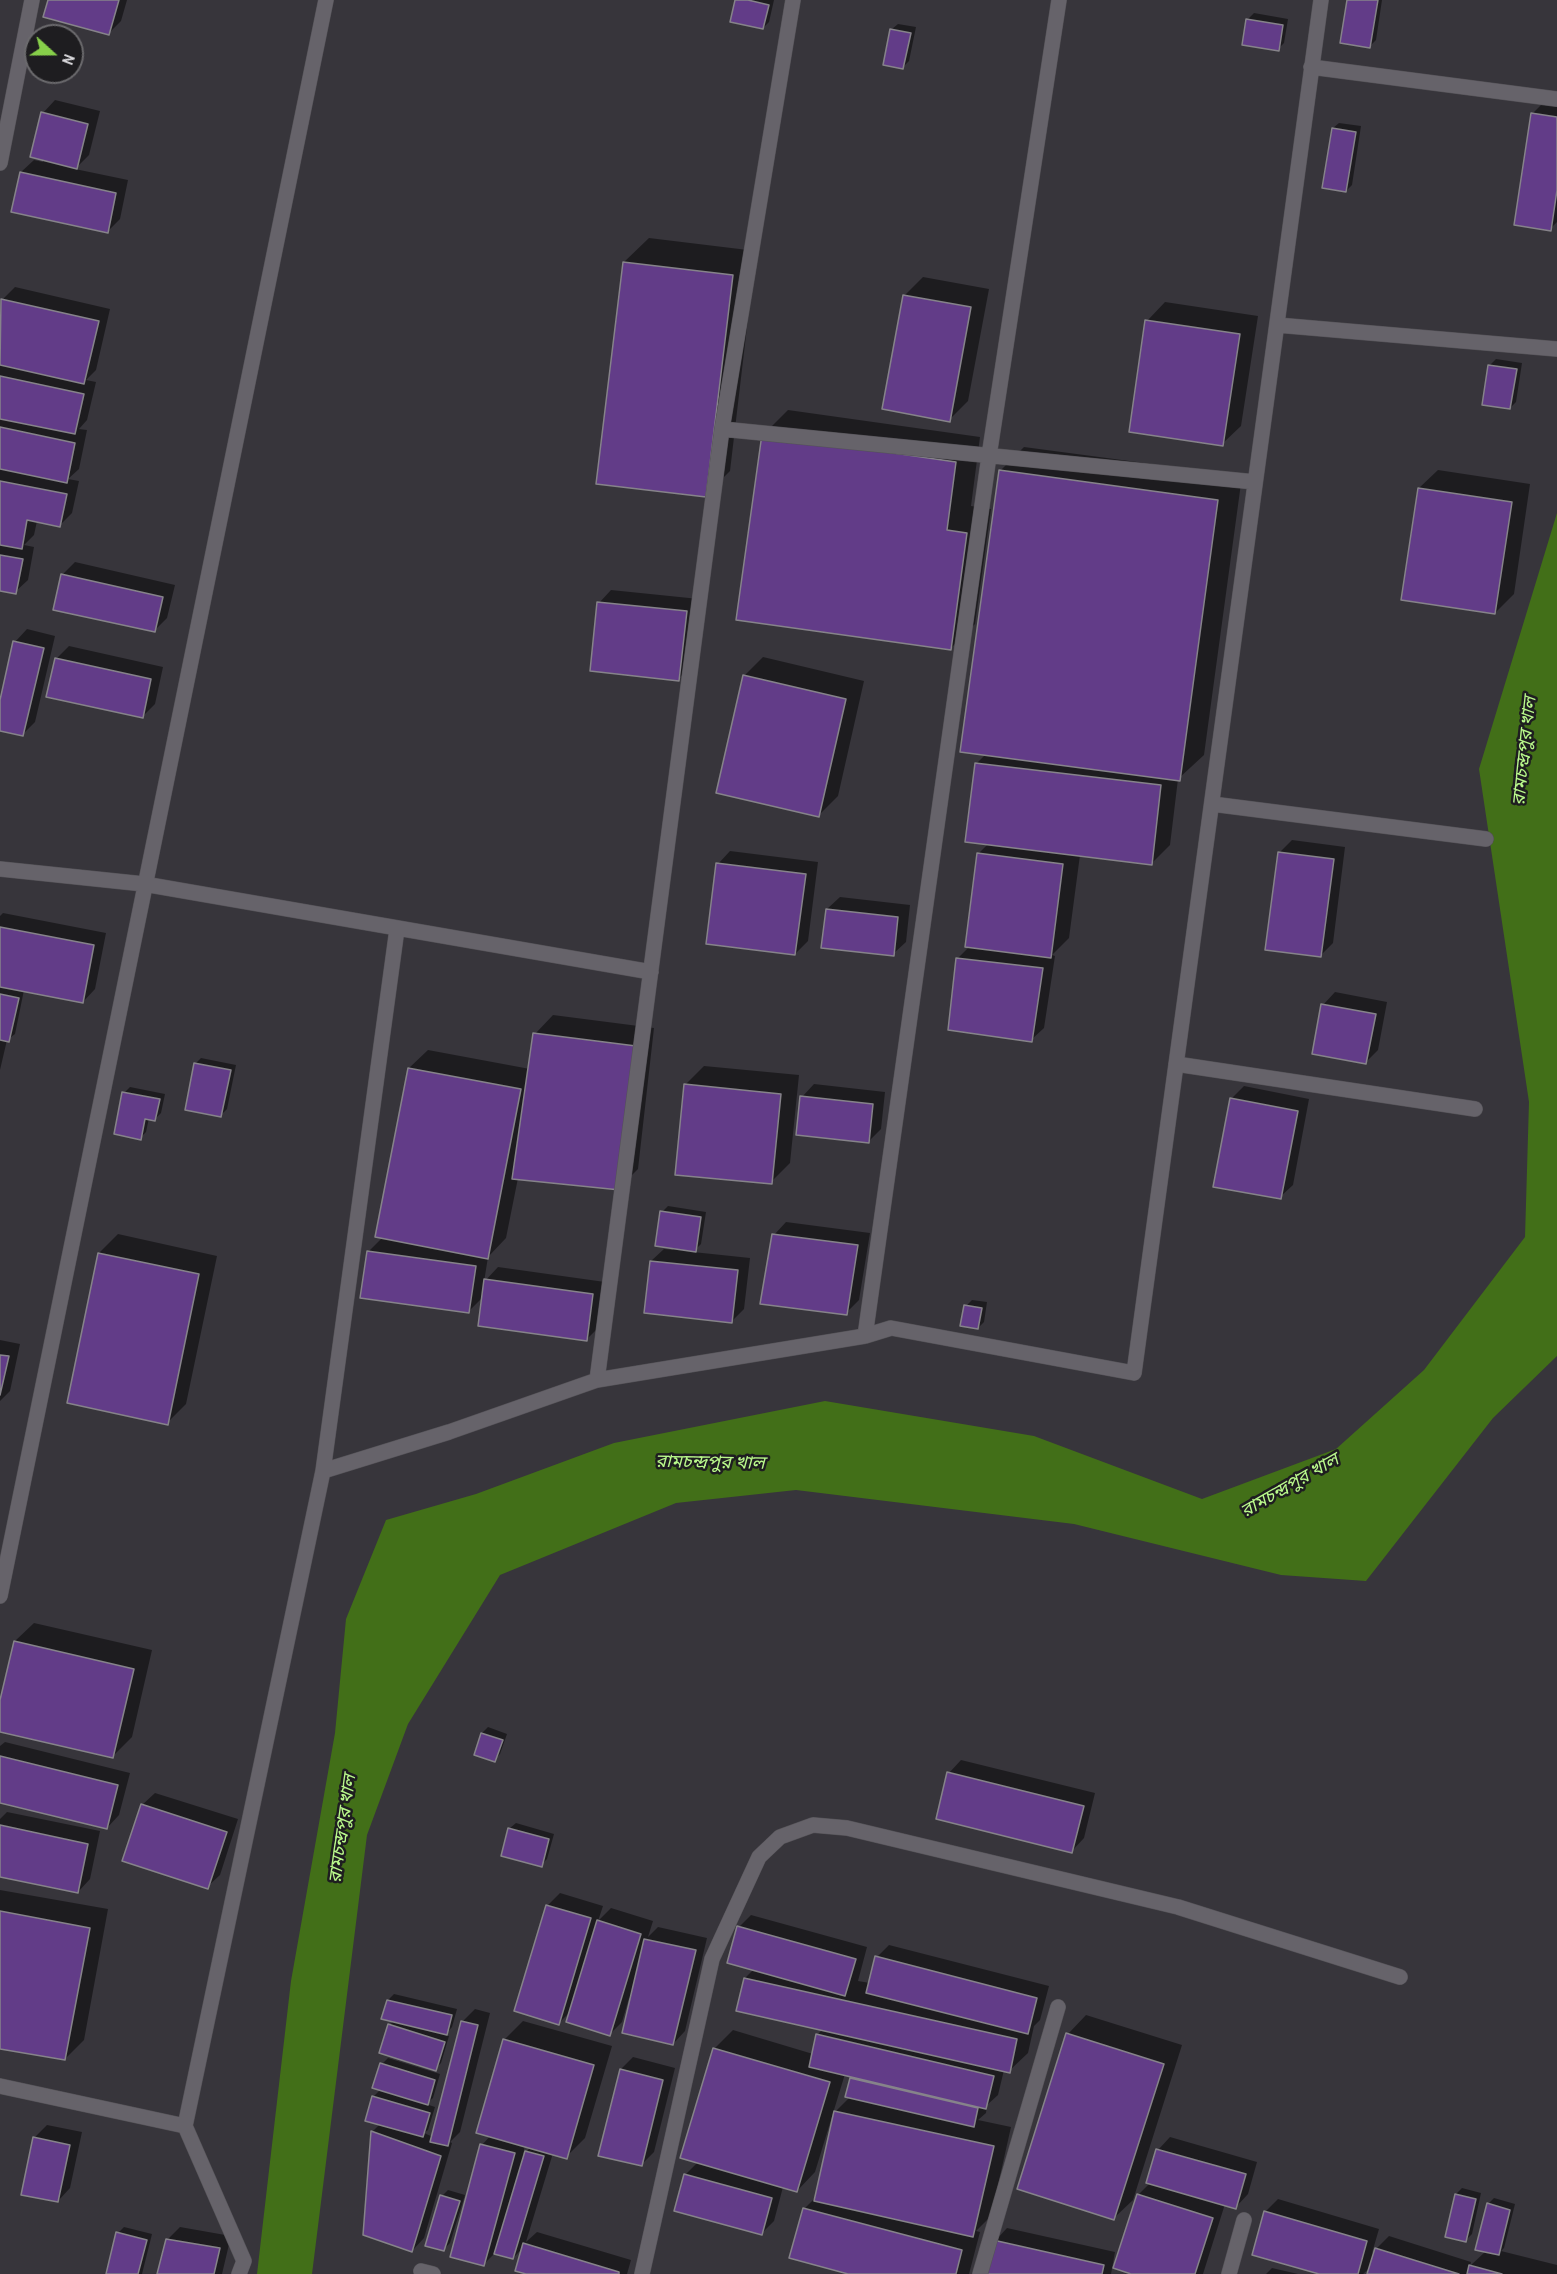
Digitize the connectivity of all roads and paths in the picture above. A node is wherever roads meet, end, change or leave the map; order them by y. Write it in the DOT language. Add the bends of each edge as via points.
graph roads {
  1 [pos="32,0"];
  2 [pos="326,0"];
  3 [pos="793,0"];
  4 [pos="1059,0"];
  5 [pos="1321,0"];
  6 [pos="1311,67"];
  7 [pos="1557,99"];
  8 [pos="0,163"];
  9 [pos="1276,325"];
  10 [pos="1557,349"];
  11 [pos="723,429"];
  12 [pos="989,456"];
  13 [pos="1255,482"];
  14 [pos="1212,804"];
  15 [pos="1486,839"];
  16 [pos="0,869"];
  17 [pos="144,884"];
  18 [pos="397,929"];
  19 [pos="651,972"];
  20 [pos="1176,1064"];
  21 [pos="1475,1108"];
  22 [pos="865,1336"];
  23 [pos="597,1380"];
  24 [pos="323,1471"];
  25 [pos="0,1596"];
  26 [pos="1400,1977"];
  27 [pos="1058,2007"];
  28 [pos="0,2086"];
  29 [pos="185,2127"];
  30 [pos="1244,2220"];
  31 [pos="240,2274"];
  32 [pos="642,2274"];
  33 [pos="980,2274"];
  34 [pos="1228,2274"];
  1 -- 8 [label="street"];
  2 -- 17 [label="street"];
  3 -- 11 [label="street"];
  4 -- 12 [label="street"];
  5 -- 6 [label="street"];
  6 -- 7 [label="street"];
  6 -- 9 [label="street"];
  9 -- 10 [label="street"];
  9 -- 13 [label="street"];
  11 -- 12 [label="street"];
  11 -- 19 [label="street"];
  12 -- 13 [label="street"];
  12 -- 22 [label="street"];
  13 -- 14 [label="street"];
  14 -- 15 [label="street"];
  14 -- 20 [label="street"];
  16 -- 17 [label="street"];
  17 -- 18 [label="street"];
  17 -- 25 [label="street"];
  18 -- 19 [label="street"];
  18 -- 24 [label="street"];
  19 -- 23 [label="street"];
  20 -- 21 [label="street"];
  20 -- 22 [label="street" via="1134,1373 891,1328"];
  22 -- 23 [label="street"];
  23 -- 24 [label="street"];
  24 -- 29 [label="street"];
  26 -- 32 [label="street" via="1178,1907 847,1828 813,1826 780,1837 759,1857 712,1959"];
  27 -- 33 [label="street"];
  28 -- 29 [label="street"];
  29 -- 31 [label="street" via="244,2261"];
  30 -- 34 [label="street"];
}
